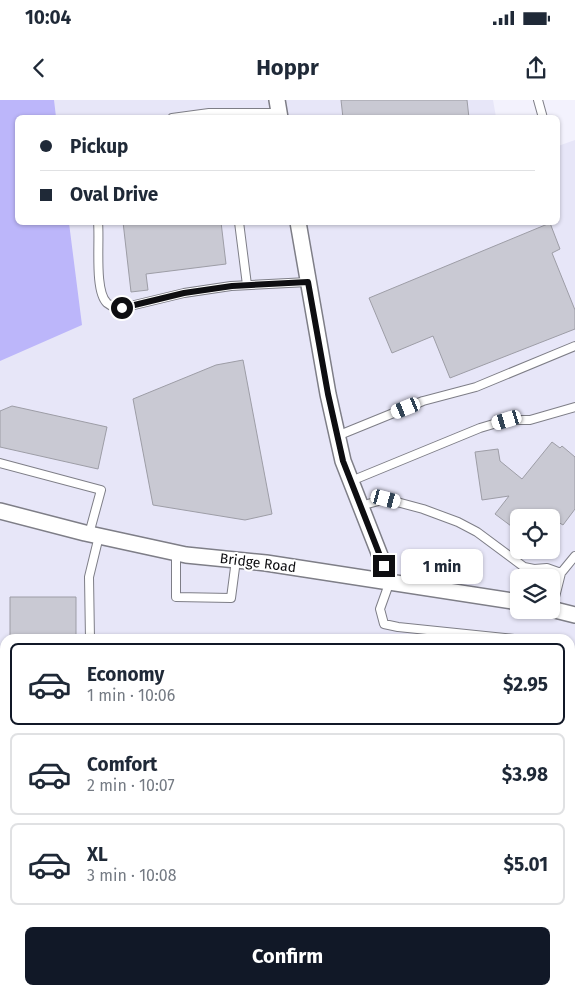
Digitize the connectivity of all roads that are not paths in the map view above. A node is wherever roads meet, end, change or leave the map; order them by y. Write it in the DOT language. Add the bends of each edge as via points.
graph roads {
  1 [pos="538,100"];
  2 [pos="278,110"];
  3 [pos="194,115"];
  4 [pos="542,115"];
  5 [pos="98,225"];
  6 [pos="239,225"];
  7 [pos="298,225"];
  8 [pos="308,282"];
  9 [pos="247,285"];
  10 [pos="575,346"];
  11 [pos="572,407"];
  12 [pos="337,436"];
  13 [pos="0,463"];
  14 [pos="350,482"];
  15 [pos="360,506"];
  16 [pos="0,511"];
  17 [pos="94,535"];
  18 [pos="176,552"];
  19 [pos="575,556"];
  20 [pos="236,560"];
  21 [pos="561,574"];
  22 [pos="560,578"];
  23 [pos="390,581"];
  24 [pos="510,601"];
  25 [pos="560,611"];
  26 [pos="575,615"];
  27 [pos="90,634"];
  28 [pos="466,634"];
  1 -- 4 [label="lane"];
  2 -- 3 [label="lane"];
  5 -- 9 [label="lane" via="101,295 113,307"];
  6 -- 9 [label="lane"];
  7 -- 8 [label="street"];
  8 -- 9 [label="lane"];
  8 -- 12 [label="street"];
  10 -- 12 [label="lane" via="476,387 423,401"];
  11 -- 14 [label="lane" via="530,420 507,420 480,428"];
  12 -- 14 [label="street"];
  13 -- 17 [label="lane" via="101,490"];
  14 -- 15 [label="street"];
  15 -- 21 [label="lane" via="386,499 423,509 477,532 524,568 547,568"];
  15 -- 23 [label="street"];
  16 -- 17 [label="street, Bridge Road"];
  17 -- 18 [label="street, Bridge Road"];
  17 -- 27 [label="lane" via="89,576"];
  18 -- 20 [label="street, Bridge Road"];
  18 -- 20 [label="lane" via="176,597 231,598"];
  19 -- 21 [label="lane"];
  20 -- 23 [label="street, Bridge Road"];
  21 -- 22 [label="lane"];
  23 -- 24 [label="street, Bridge Road"];
  23 -- 28 [label="lane" via="380,609 384,624"];
  25 -- 26 [label="street"];
}
